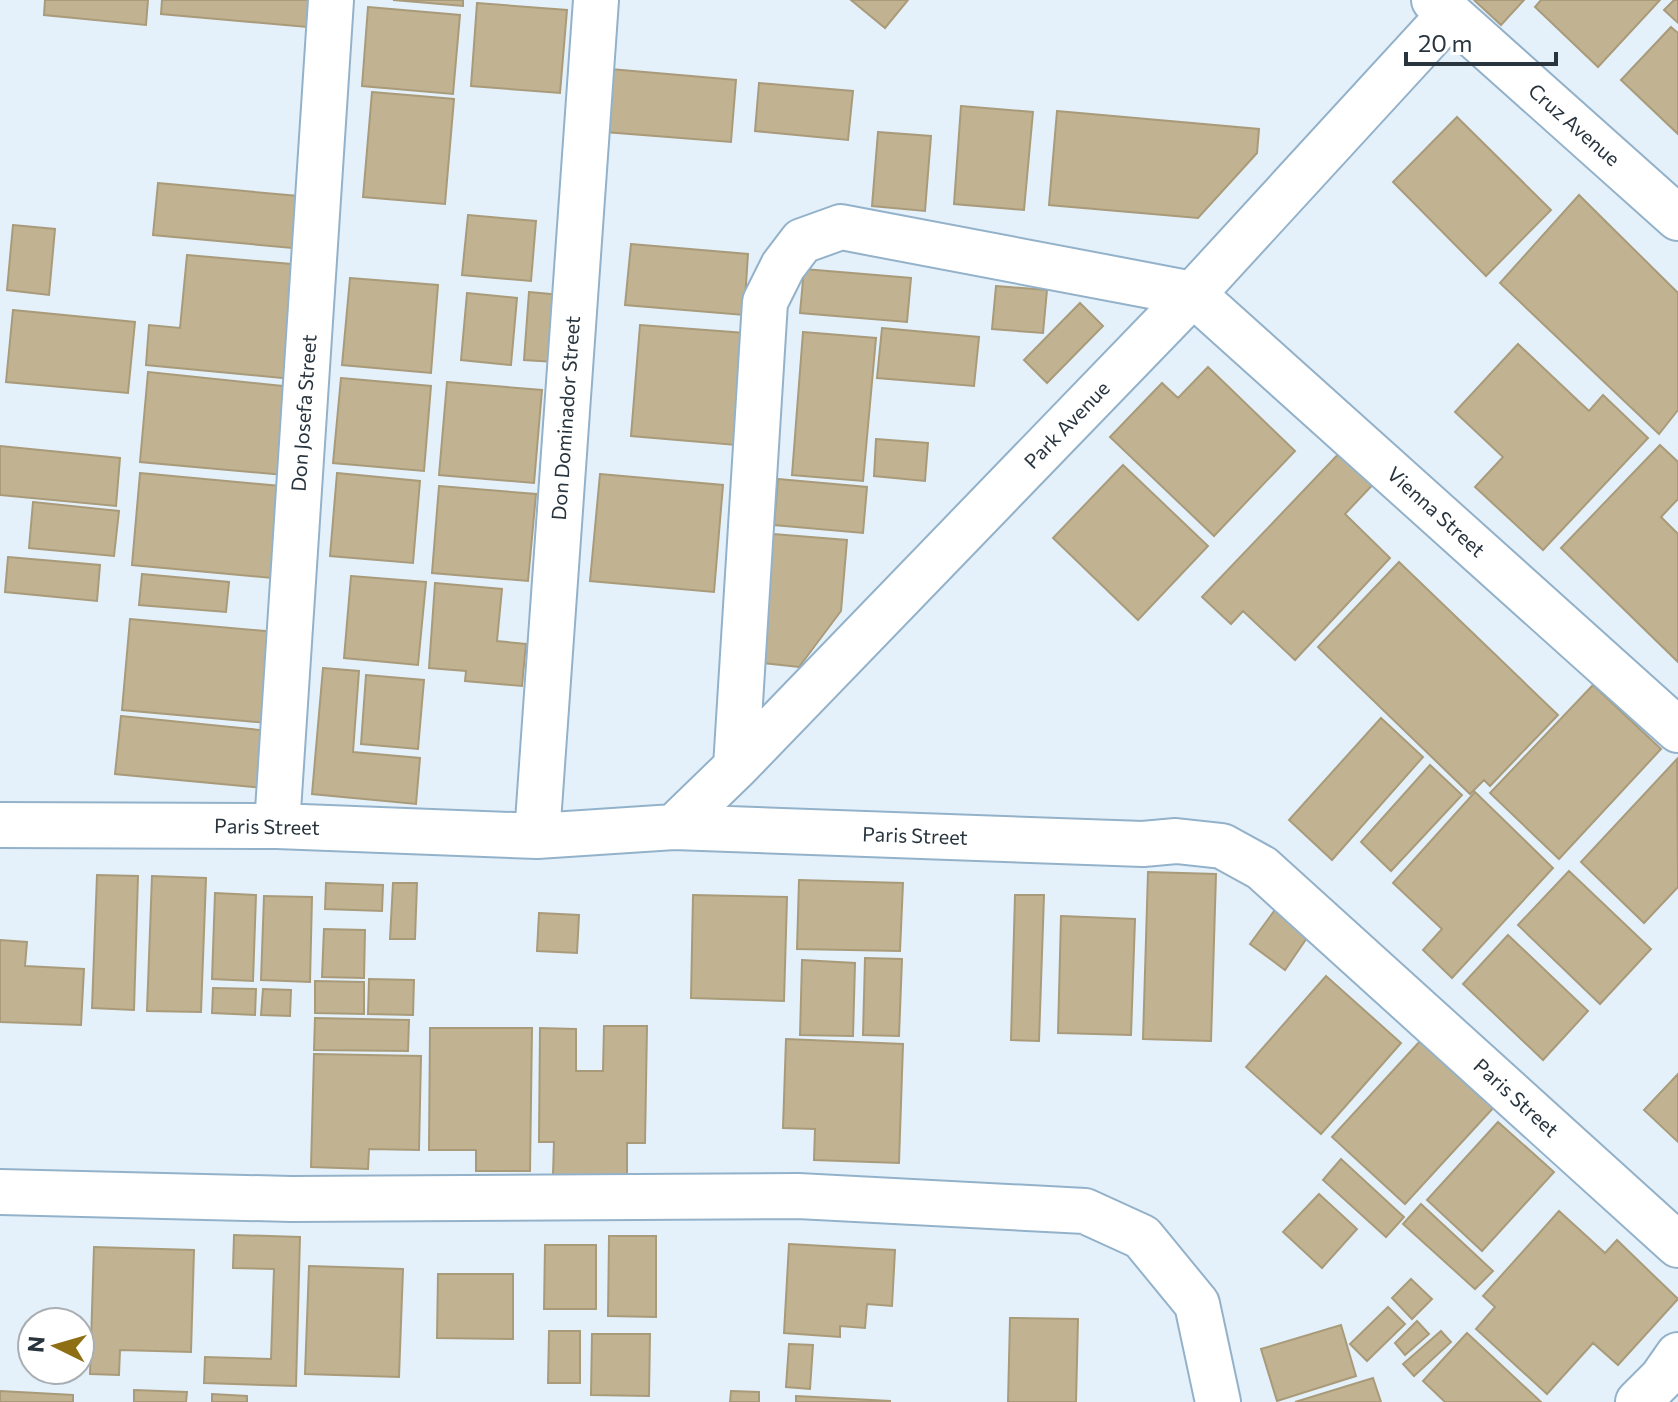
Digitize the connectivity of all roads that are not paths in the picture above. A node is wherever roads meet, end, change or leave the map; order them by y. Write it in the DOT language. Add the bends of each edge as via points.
graph roads {
  1 [pos="331,0"];
  2 [pos="596,0"];
  3 [pos="1442,7"];
  4 [pos="1678,218"];
  5 [pos="1193,294"];
  6 [pos="1678,730"];
  7 [pos="736,767"];
  8 [pos="0,825"];
  9 [pos="277,826"];
  10 [pos="674,827"];
  11 [pos="537,836"];
  12 [pos="0,1192"];
  13 [pos="1678,1245"];
  14 [pos="1678,1355"];
  15 [pos="1218,1402"];
  16 [pos="1638,1402"];
  1 -- 9 [label="street, Don Josefa Street"];
  2 -- 11 [label="street, Don Dominador Street"];
  3 -- 4 [label="street, Cruz Avenue"];
  3 -- 5 [label="street, Park Avenue"];
  5 -- 6 [label="street, Vienna Street"];
  5 -- 7 [label="street, Park Avenue"];
  5 -- 7 [label="street" via="841,227 802,241 765,302"];
  7 -- 10 [label="street, Park Avenue"];
  8 -- 9 [label="street, Paris Street"];
  9 -- 11 [label="street, Paris Street"];
  10 -- 11 [label="street, Paris Street"];
  10 -- 13 [label="street, Paris Street" via="1222,846 1262,868"];
  12 -- 15 [label="street" via="291,1199 798,1196 1085,1211 1142,1237 1197,1304"];
  14 -- 16 [label="street"];
}
